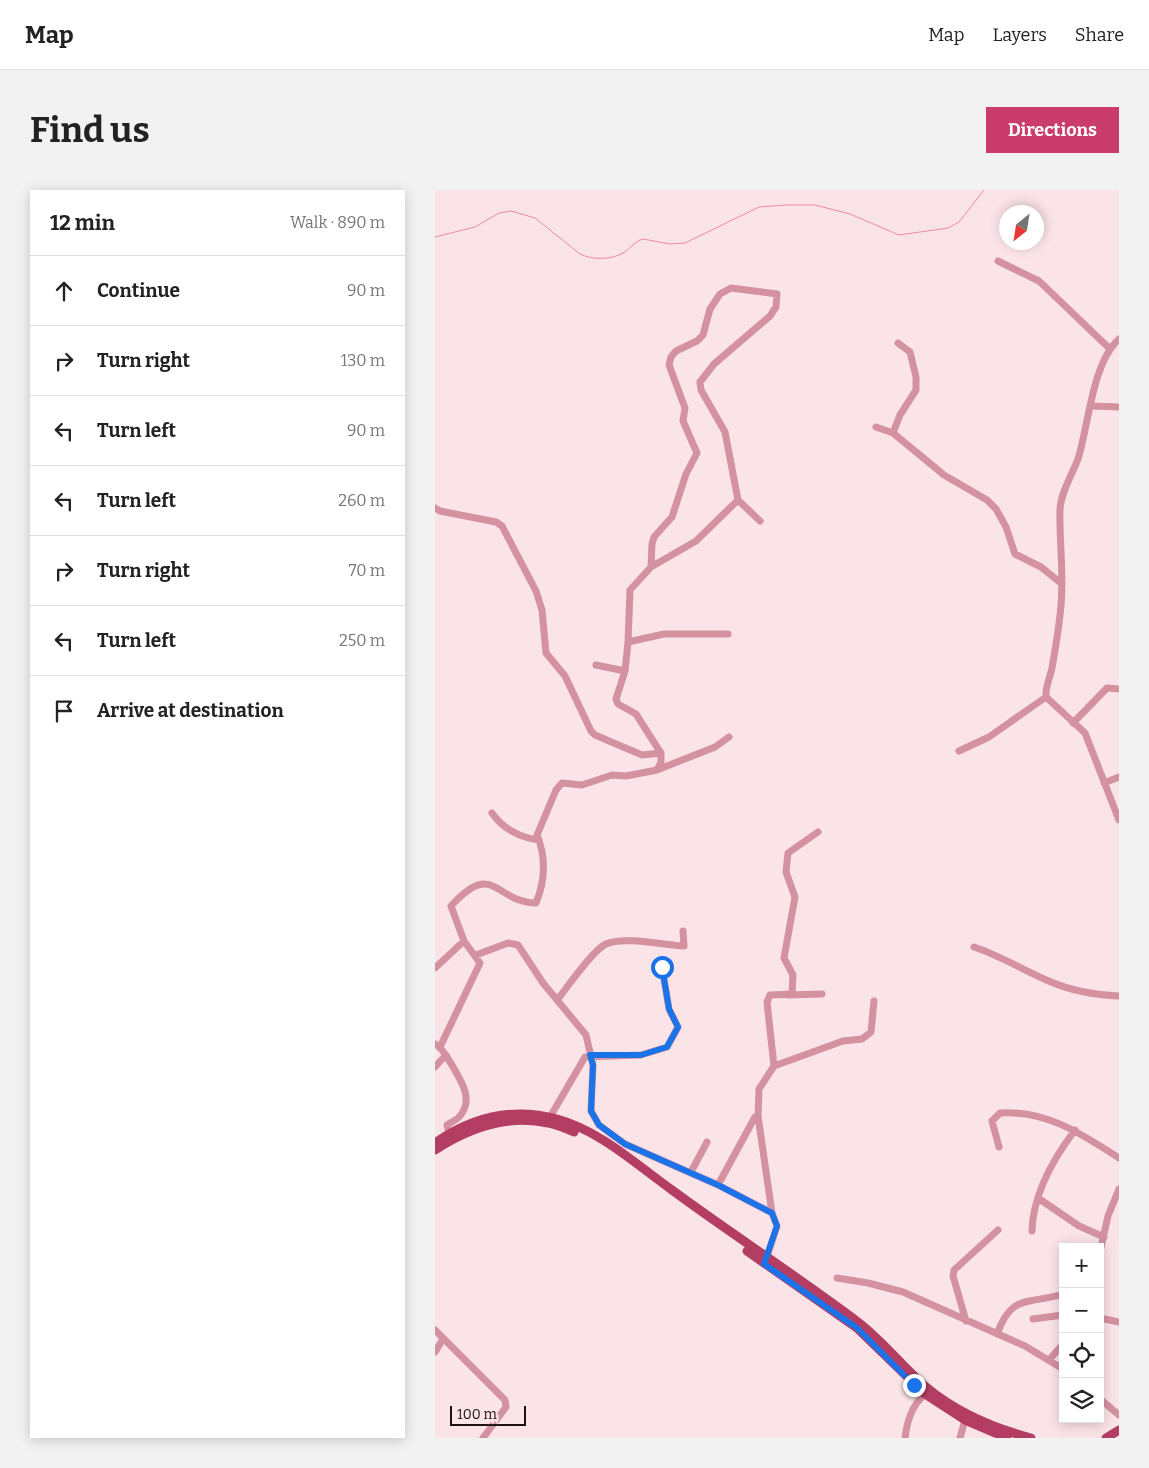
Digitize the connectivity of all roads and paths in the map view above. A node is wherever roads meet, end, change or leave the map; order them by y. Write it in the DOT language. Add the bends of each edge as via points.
graph roads {
  1 [pos="998,261"];
  2 [pos="1119,339"];
  3 [pos="898,343"];
  4 [pos="1109,348"];
  5 [pos="1092,406"];
  6 [pos="1119,407"];
  7 [pos="876,427"];
  8 [pos="893,434"];
  9 [pos="738,500"];
  10 [pos="435,508"];
  11 [pos="760,521"];
  12 [pos="651,567"];
  13 [pos="1062,584"];
  14 [pos="728,634"];
  15 [pos="628,642"];
  16 [pos="596,665"];
  17 [pos="625,671"];
  18 [pos="1119,689"];
  19 [pos="1046,697"];
  20 [pos="1073,723"];
  21 [pos="729,738"];
  22 [pos="959,752"];
  23 [pos="661,753"];
  24 [pos="657,770"];
  25 [pos="1119,776"];
  26 [pos="1104,783"];
  27 [pos="493,813"];
  28 [pos="1119,820"];
  29 [pos="818,832"];
  30 [pos="539,840"];
  31 [pos="683,930"];
  32 [pos="464,941"];
  33 [pos="974,947"];
  34 [pos="476,955"];
  35 [pos="662,967"];
  36 [pos="435,968"];
  37 [pos="792,994"];
  38 [pos="822,994"];
  39 [pos="1119,996"];
  40 [pos="558,999"];
  41 [pos="874,1001"];
  42 [pos="438,1045"];
  43 [pos="446,1055"];
  44 [pos="590,1055"];
  45 [pos="774,1066"];
  46 [pos="435,1067"];
  47 [pos="758,1116"];
  48 [pos="550,1117"];
  49 [pos="1075,1130"];
  50 [pos="449,1137"];
  51 [pos="707,1142"];
  52 [pos="435,1143"];
  53 [pos="999,1147"];
  54 [pos="435,1150"];
  55 [pos="1119,1158"];
  56 [pos="691,1172"];
  57 [pos="718,1185"];
  58 [pos="1119,1189"];
  59 [pos="1038,1198"];
  60 [pos="772,1213"];
  61 [pos="998,1230"];
  62 [pos="1032,1230"];
  63 [pos="1104,1237"];
  64 [pos="1102,1243"];
  65 [pos="765,1261"];
  66 [pos="837,1278"];
  67 [pos="1059,1295"];
  68 [pos="1059,1316"];
  69 [pos="1033,1319"];
  70 [pos="1104,1319"];
  71 [pos="966,1321"];
  72 [pos="1119,1322"];
  73 [pos="435,1330"];
  74 [pos="997,1334"];
  75 [pos="443,1339"];
  76 [pos="1059,1349"];
  77 [pos="435,1352"];
  78 [pos="1049,1360"];
  79 [pos="1059,1366"];
  80 [pos="928,1392"];
  81 [pos="1104,1402"];
  82 [pos="1119,1414"];
  83 [pos="965,1420"];
  84 [pos="1119,1430"];
  85 [pos="483,1438"];
  86 [pos="905,1438"];
  87 [pos="960,1438"];
  88 [pos="1007,1438"];
  89 [pos="1031,1438"];
  90 [pos="1106,1438"];
  1 -- 4 [label="street" via="1039,281"];
  2 -- 4 [label="street"];
  3 -- 8 [label="street" via="910,352 916,390 900,415"];
  4 -- 5 [label="street" via="1097,379"];
  5 -- 6 [label="street"];
  5 -- 13 [label="street" via="1060,508"];
  7 -- 8 [label="street"];
  8 -- 13 [label="street" via="944,475 987,500 1006,527 1015,554 1041,567"];
  9 -- 11 [label="street"];
  9 -- 12 [label="street" via="696,541"];
  9 -- 12 [label="street" via="725,432 701,390 700,382 714,364 770,316 777,303 777,294 731,288 719,294 710,309 703,335 671,357 669,365 685,408 683,421 697,453 686,474 672,517 652,544"];
  10 -- 23 [label="street" via="502,526 536,591 542,610 545,653 565,676 591,731 642,755"];
  12 -- 15 [label="street" via="630,590"];
  13 -- 19 [label="street" via="1061,614"];
  14 -- 15 [label="street" via="664,634"];
  15 -- 17 [label="street"];
  16 -- 17 [label="street"];
  17 -- 23 [label="street" via="618,704 636,714"];
  18 -- 20 [label="street" via="1107,688"];
  19 -- 20 [label="street"];
  19 -- 22 [label="street" via="989,737"];
  20 -- 26 [label="street" via="1085,733"];
  21 -- 24 [label="street" via="715,747"];
  23 -- 24 [label="street"];
  24 -- 30 [label="street" via="612,775 583,785 562,783 537,835"];
  25 -- 26 [label="street"];
  26 -- 28 [label="street"];
  27 -- 30 [label="street" via="499,823 521,836"];
  29 -- 37 [label="street" via="788,853 786,872 795,897 784,958 793,975"];
  30 -- 32 [label="street" via="543,886 536,902 527,902 488,884 474,885 451,906"];
  31 -- 40 [label="street" via="684,946 606,944"];
  32 -- 34 [label="street"];
  32 -- 36 [label="street"];
  33 -- 39 [label="street" via="1076,991"];
  34 -- 40 [label="street" via="509,943 518,945 543,983"];
  34 -- 42 [label="street" via="480,963"];
  35 -- 44 [label="street" via="669,1009 678,1027 667,1047 641,1055"];
  37 -- 38 [label="street"];
  37 -- 45 [label="street" via="770,995 767,1002"];
  40 -- 44 [label="street" via="586,1035"];
  41 -- 45 [label="street" via="871,1032 862,1039 843,1041"];
  42 -- 43 [label="street"];
  43 -- 46 [label="street"];
  43 -- 50 [label="street" via="466,1093 459,1117 447,1126"];
  44 -- 48 [label="street" via="577,1068"];
  44 -- 56 [label="street" via="593,1065 591,1111 599,1125 625,1144"];
  45 -- 47 [label="street" via="759,1089"];
  47 -- 57 [label="street"];
  47 -- 60 [label="street"];
  48 -- 50 [label="main road" via="505,1114 474,1122"];
  48 -- 65 [label="main road" via="583,1130 608,1145"];
  49 -- 53 [label="street" via="1019,1112 1000,1113 992,1122"];
  49 -- 55 [label="street"];
  49 -- 59 [label="street" via="1056,1155"];
  50 -- 52 [label="main road"];
  50 -- 54 [label="main road"];
  50 -- 65 [label="main road" via="508,1120 539,1121 565,1128 608,1152"];
  51 -- 56 [label="street"];
  56 -- 57 [label="street"];
  57 -- 60 [label="street"];
  58 -- 63 [label="street"];
  59 -- 62 [label="street"];
  59 -- 63 [label="street" via="1079,1226"];
  60 -- 65 [label="street" via="777,1226"];
  61 -- 71 [label="street" via="954,1270"];
  63 -- 64 [label="street"];
  65 -- 80 [label="main road" via="859,1323"];
  66 -- 71 [label="street" via="903,1292"];
  67 -- 74 [label="street" via="1010,1308"];
  68 -- 69 [label="street"];
  70 -- 72 [label="street"];
  71 -- 74 [label="street"];
  73 -- 75 [label="street"];
  74 -- 78 [label="street"];
  75 -- 77 [label="street"];
  75 -- 85 [label="street" via="505,1400 506,1407"];
  76 -- 78 [label="street"];
  78 -- 79 [label="street"];
  80 -- 83 [label="main road"];
  80 -- 86 [label="street" via="907,1422"];
  80 -- 89 [label="main road" via="989,1425"];
  81 -- 82 [label="street"];
  83 -- 87 [label="street"];
  83 -- 88 [label="main road"];
  84 -- 90 [label="main road"];
}
